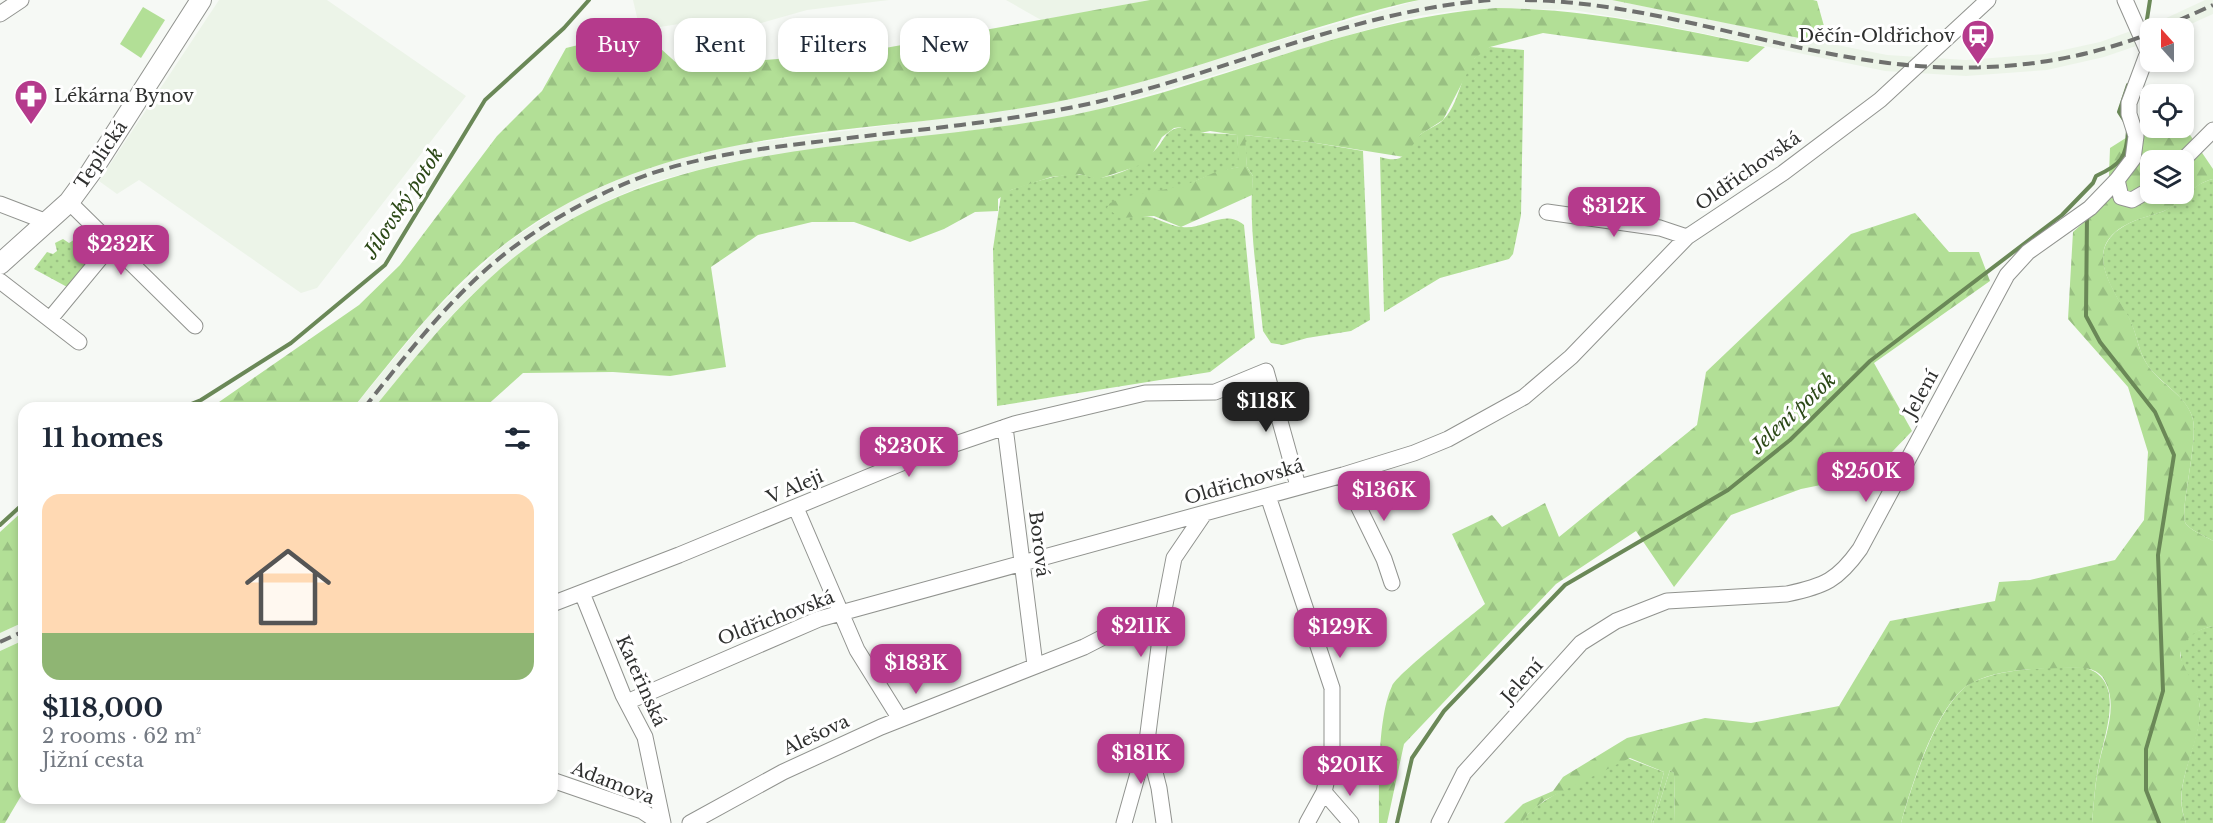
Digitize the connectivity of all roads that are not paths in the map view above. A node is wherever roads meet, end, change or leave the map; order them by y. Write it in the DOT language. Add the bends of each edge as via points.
graph roads {
  1 [pos="21,0"];
  2 [pos="201,0"];
  3 [pos="1987,0"];
  4 [pos="2125,0"];
  5 [pos="0,14"];
  6 [pos="2213,130"];
  7 [pos="2193,150"];
  8 [pos="2117,180"];
  9 [pos="2140,195"];
  10 [pos="69,202"];
  11 [pos="0,204"];
  12 [pos="1547,212"];
  13 [pos="47,222"];
  14 [pos="1687,237"];
  15 [pos="112,244"];
  16 [pos="0,264"];
  17 [pos="0,281"];
  18 [pos="50,319"];
  19 [pos="195,326"];
  20 [pos="79,342"];
  21 [pos="1005,428"];
  22 [pos="1343,475"];
  23 [pos="1298,486"];
  24 [pos="1268,496"];
  25 [pos="796,508"];
  26 [pos="1204,514"];
  27 [pos="1022,562"];
  28 [pos="1392,583"];
  29 [pos="582,593"];
  30 [pos="558,602"];
  31 [pos="842,613"];
  32 [pos="1162,615"];
  33 [pos="1035,664"];
  34 [pos="627,702"];
  35 [pos="900,719"];
  36 [pos="1147,741"];
  37 [pos="558,782"];
  38 [pos="1324,792"];
  39 [pos="1336,806"];
  40 [pos="661,823"];
  41 [pos="690,823"];
  42 [pos="1124,823"];
  43 [pos="1164,823"];
  44 [pos="1307,823"];
  45 [pos="1336,823"];
  46 [pos="1351,823"];
  47 [pos="1439,823"];
  1 -- 5 [label="street"];
  2 -- 10 [label="main road, Teplická"];
  3 -- 14 [label="street, Oldřichovská" via="1880,100"];
  4 -- 8 [label="street, Jelení" via="2148,52 2129,103 2136,136 2133,159"];
  6 -- 7 [label="street"];
  8 -- 9 [label="street" via="2121,197 2132,200"];
  8 -- 47 [label="street, Jelení" via="2090,208 2028,252 2007,275 1860,549 1843,572 1804,591 1667,601 1616,621 1581,643 1464,773"];
  10 -- 13 [label="main road, Teplická"];
  10 -- 15 [label="street"];
  11 -- 13 [label="street"];
  12 -- 14 [label="street" via="1660,228"];
  13 -- 16 [label="main road, Teplická"];
  14 -- 22 [label="street, Oldřichovská" via="1571,357 1524,397 1448,439"];
  15 -- 18 [label="street"];
  15 -- 19 [label="street"];
  17 -- 18 [label="street"];
  18 -- 20 [label="street"];
  21 -- 23 [label="street, V Aleji" via="1145,393 1215,392 1266,371"];
  21 -- 25 [label="street, V Aleji" via="914,458"];
  21 -- 27 [label="street, Borová"];
  22 -- 23 [label="street, Oldřichovská"];
  22 -- 28 [label="street"];
  23 -- 24 [label="street, Oldřichovská"];
  24 -- 26 [label="street, Oldřichovská"];
  24 -- 38 [label="street" via="1332,688 1332,756"];
  25 -- 29 [label="street, V Aleji"];
  25 -- 31 [label="street"];
  26 -- 27 [label="street, Oldřichovská"];
  26 -- 32 [label="street" via="1174,558"];
  27 -- 31 [label="street, Oldřichovská"];
  27 -- 33 [label="street, Borová"];
  29 -- 30 [label="street, V Aleji"];
  29 -- 34 [label="street, Kateřinská"];
  31 -- 34 [label="street, Oldřichovská" via="809,623"];
  31 -- 35 [label="street" via="857,650"];
  32 -- 33 [label="street, Alešova" via="1129,624 1084,647"];
  32 -- 36 [label="street"];
  33 -- 35 [label="street, Alešova"];
  34 -- 40 [label="street, Kateřinská" via="645,737"];
  35 -- 41 [label="street, Alešova" via="783,772"];
  36 -- 42 [label="street"];
  36 -- 43 [label="street"];
  37 -- 40 [label="street, Adamova" via="642,811"];
  38 -- 39 [label="street"];
  38 -- 44 [label="street"];
  39 -- 45 [label="street"];
  39 -- 46 [label="street"];
}
